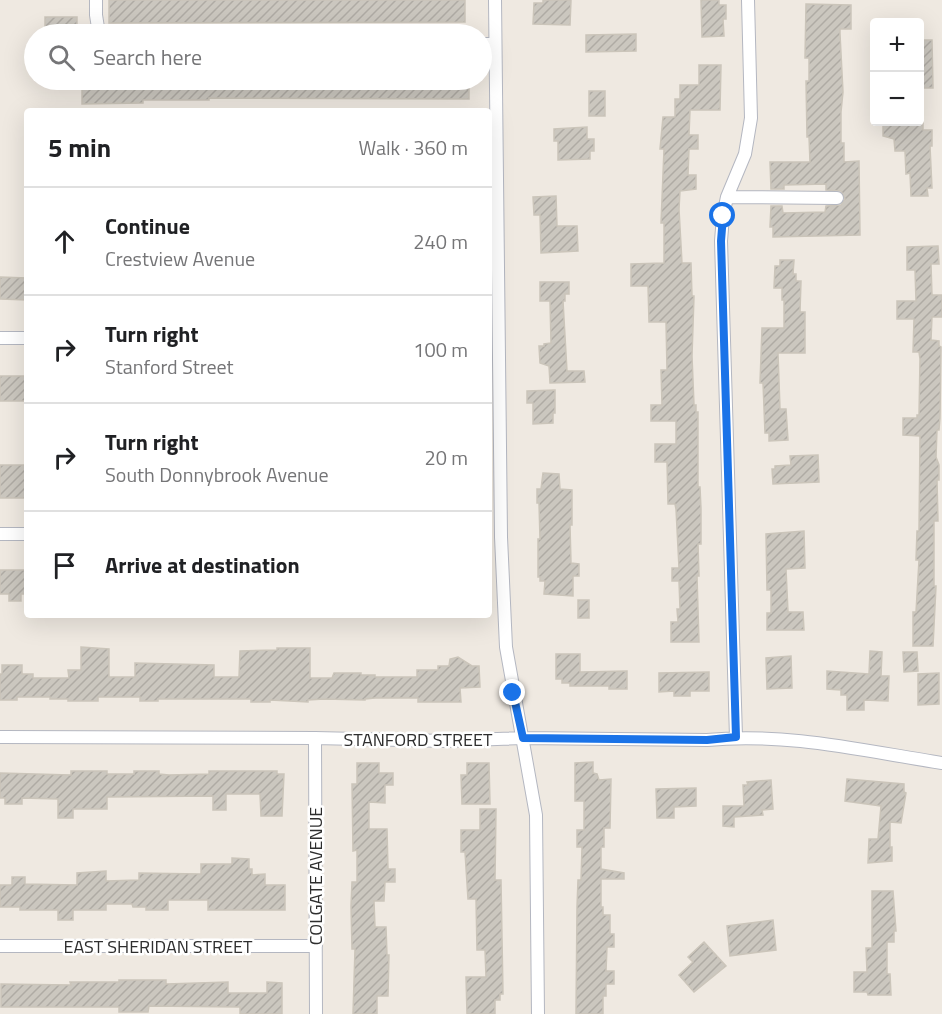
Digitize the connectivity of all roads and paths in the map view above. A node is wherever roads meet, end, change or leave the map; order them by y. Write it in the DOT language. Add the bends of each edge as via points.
graph roads {
  1 [pos="96,0"];
  2 [pos="495,0"];
  3 [pos="748,0"];
  4 [pos="97,24"];
  5 [pos="495,44"];
  6 [pos="727,197"];
  7 [pos="837,198"];
  8 [pos="0,338"];
  9 [pos="24,338"];
  10 [pos="494,338"];
  11 [pos="0,534"];
  12 [pos="24,534"];
  13 [pos="495,537"];
  14 [pos="0,737"];
  15 [pos="736,737"];
  16 [pos="315,738"];
  17 [pos="523,738"];
  18 [pos="942,763"];
  19 [pos="0,946"];
  20 [pos="316,946"];
  21 [pos="316,1014"];
  22 [pos="538,1014"];
  1 -- 4 [label="street"];
  2 -- 5 [label="street"];
  3 -- 6 [label="street" via="751,118 745,154"];
  5 -- 10 [label="street"];
  6 -- 7 [label="street"];
  6 -- 15 [label="street" via="721,241"];
  8 -- 9 [label="street"];
  10 -- 13 [label="street"];
  11 -- 12 [label="street"];
  13 -- 17 [label="street" via="506,647"];
  14 -- 16 [label="street, STANFORD STREET"];
  15 -- 17 [label="street, STANFORD STREET"];
  15 -- 18 [label="street, STANFORD STREET" via="799,740"];
  16 -- 17 [label="street, STANFORD STREET"];
  16 -- 20 [label="street, COLGATE AVENUE"];
  17 -- 22 [label="street" via="536,815"];
  19 -- 20 [label="street, EAST SHERIDAN STREET"];
  20 -- 21 [label="street, COLGATE AVENUE"];
}
